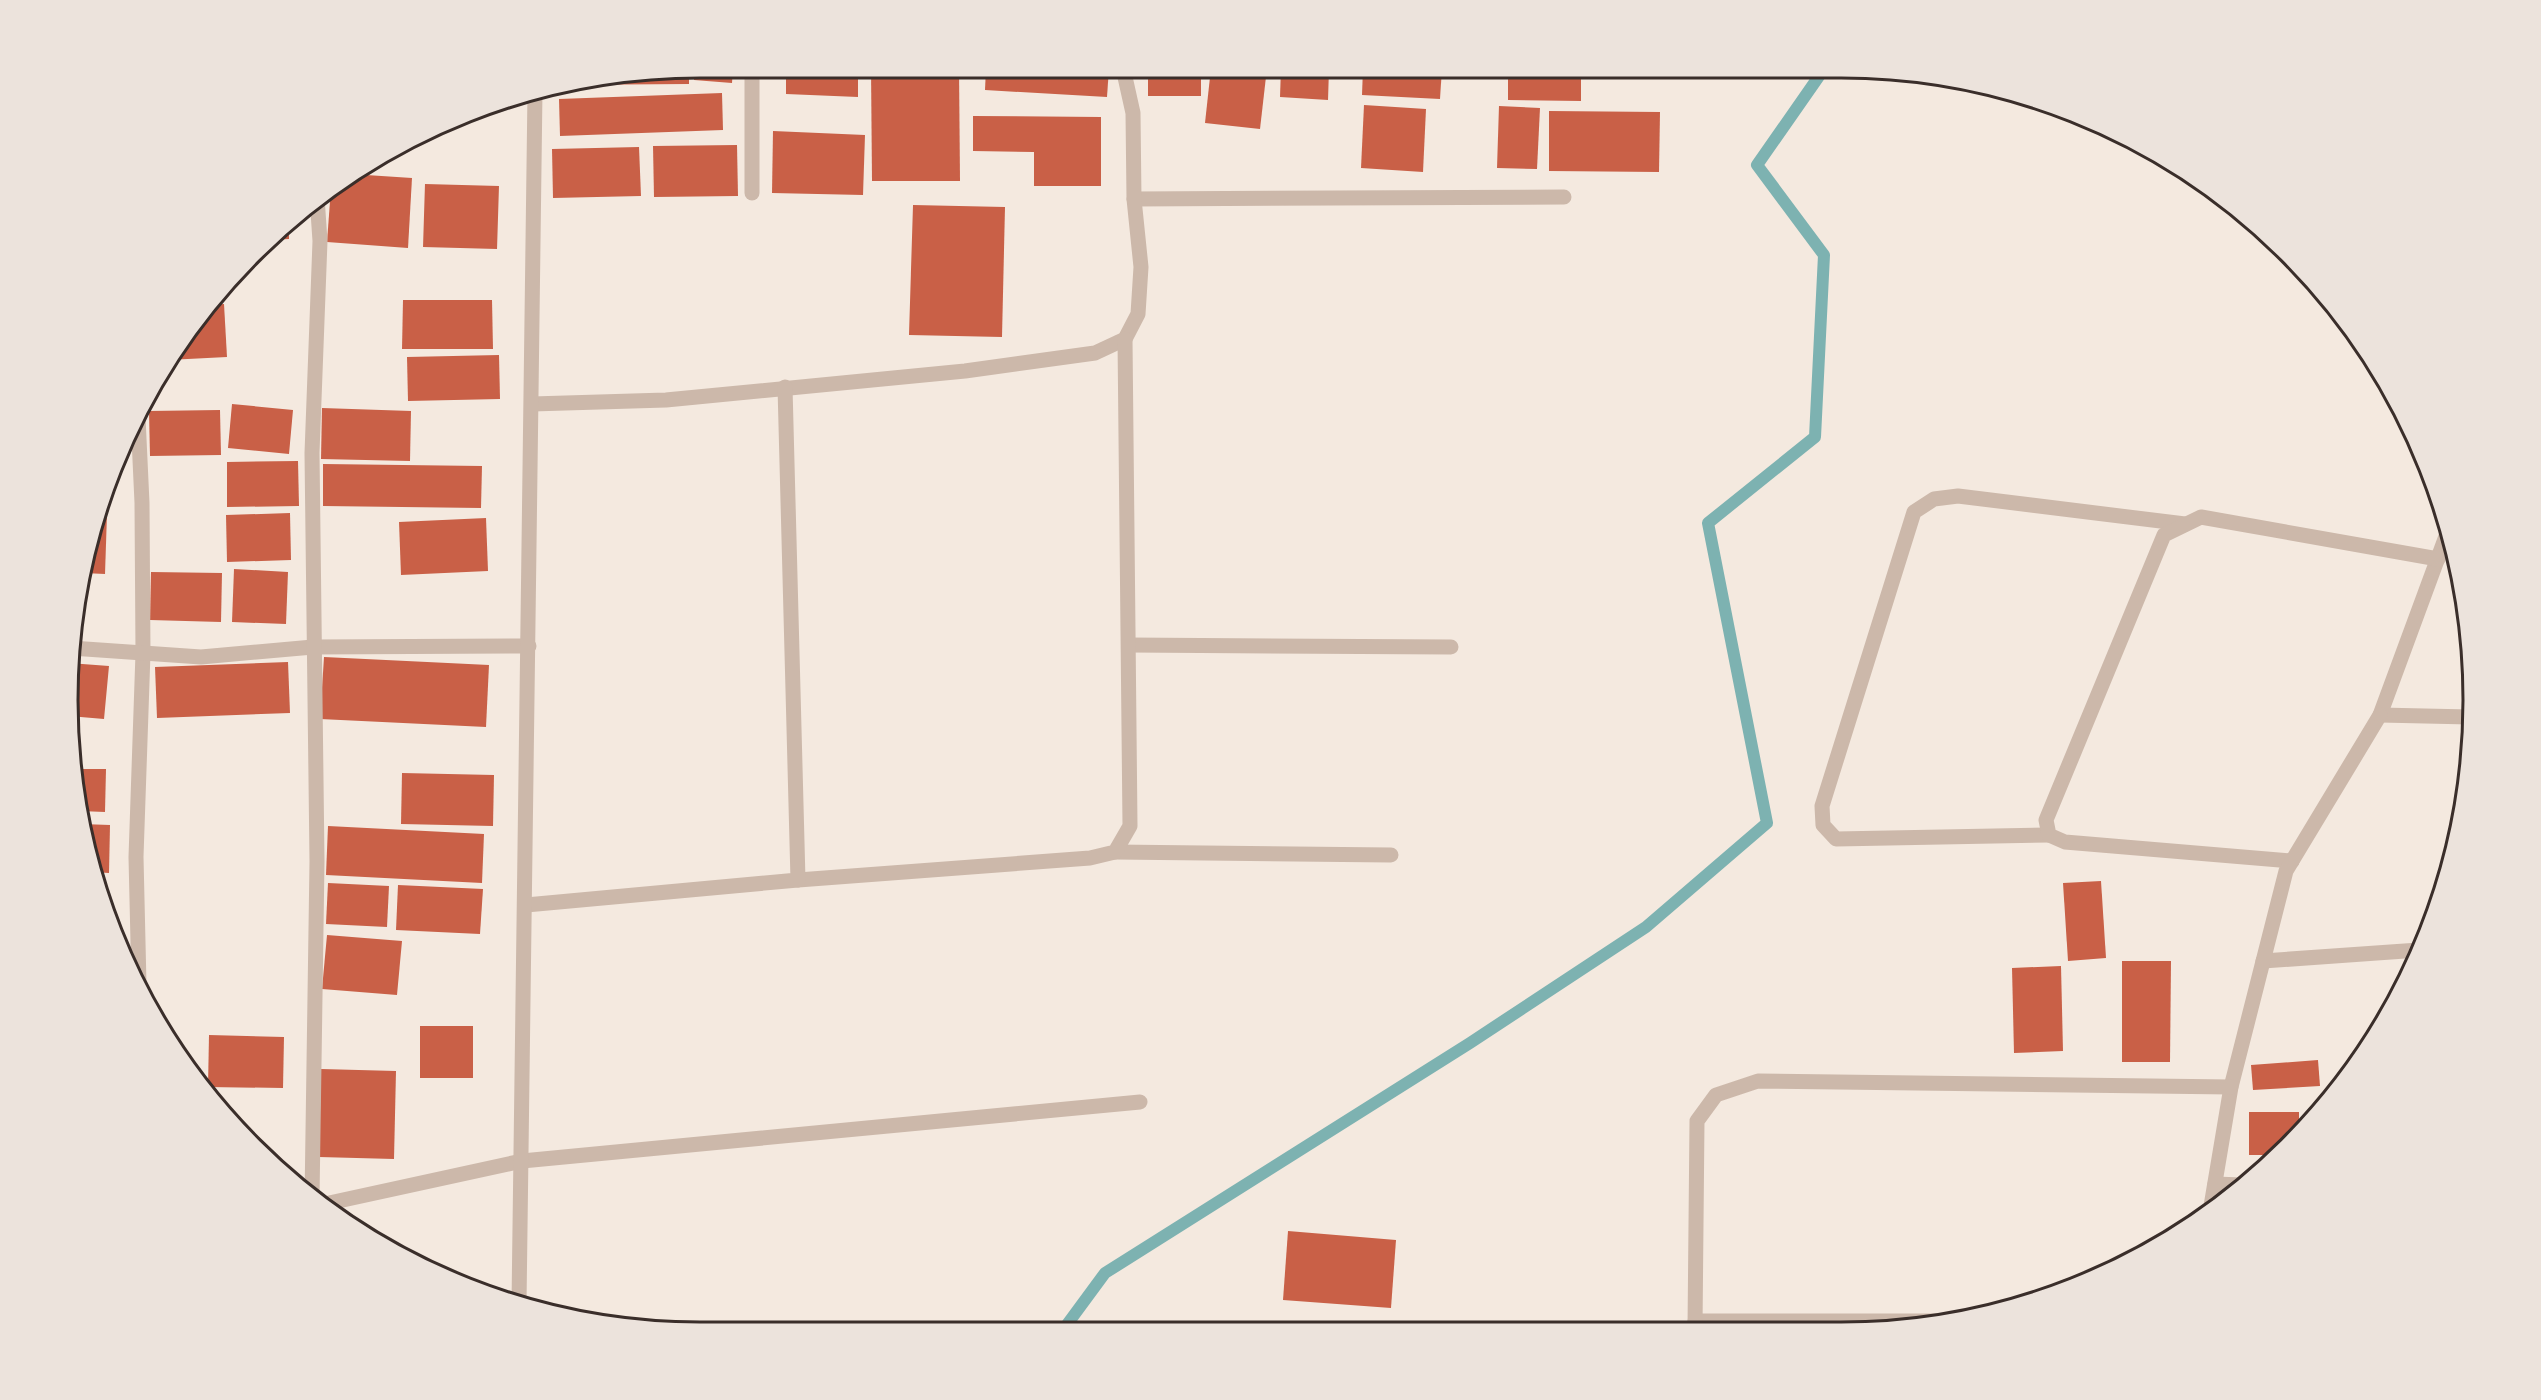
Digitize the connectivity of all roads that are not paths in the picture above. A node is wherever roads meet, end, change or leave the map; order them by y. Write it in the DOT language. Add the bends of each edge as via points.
graph roads {
  1 [pos="752,78"];
  2 [pos="1125,78"];
  3 [pos="536,100"];
  4 [pos="752,193"];
  5 [pos="1564,197"];
  6 [pos="1134,199"];
  7 [pos="318,210"];
  8 [pos="1125,339"];
  9 [pos="785,387"];
  10 [pos="532,404"];
  11 [pos="139,432"];
  12 [pos="2186,524"];
  13 [pos="2443,544"];
  14 [pos="2438,559"];
  15 [pos="1129,645"];
  16 [pos="529,646"];
  17 [pos="313,647"];
  18 [pos="1452,647"];
  19 [pos="80,649"];
  20 [pos="143,653"];
  21 [pos="2380,714"];
  22 [pos="2463,717"];
  23 [pos="2049,835"];
  24 [pos="1115,852"];
  25 [pos="1391,855"];
  26 [pos="2292,861"];
  27 [pos="798,880"];
  28 [pos="526,905"];
  29 [pos="2410,951"];
  30 [pos="2263,961"];
  31 [pos="138,966"];
  32 [pos="2231,1087"];
  33 [pos="1140,1102"];
  34 [pos="522,1161"];
  35 [pos="2215,1184"];
  36 [pos="2230,1185"];
  37 [pos="312,1186"];
  38 [pos="2212,1199"];
  39 [pos="333,1202"];
  40 [pos="519,1295"];
  41 [pos="1695,1322"];
  1 -- 4 [label="street"];
  2 -- 6 [label="street" via="1133,113"];
  3 -- 10 [label="street"];
  5 -- 6 [label="street"];
  6 -- 8 [label="street" via="1141,267 1139,303 1138,314"];
  7 -- 17 [label="street" via="312,453"];
  8 -- 9 [label="street" via="1095,353 1036,362"];
  8 -- 15 [label="street"];
  9 -- 10 [label="street" via="666,400"];
  9 -- 27 [label="street"];
  10 -- 16 [label="street"];
  11 -- 20 [label="street"];
  12 -- 14 [label="street" via="2201,516"];
  12 -- 23 [label="street" via="2164,536 2046,820"];
  12 -- 23 [label="street" via="1958,496 1934,499 1914,512 1822,806 1823,825 1836,839"];
  13 -- 14 [label="street"];
  14 -- 21 [label="street"];
  15 -- 18 [label="street"];
  15 -- 24 [label="street" via="1130,826"];
  16 -- 17 [label="street"];
  16 -- 28 [label="street"];
  17 -- 20 [label="street" via="201,657"];
  17 -- 37 [label="street" via="317,861"];
  19 -- 20 [label="street"];
  20 -- 31 [label="street" via="136,857"];
  21 -- 22 [label="street"];
  21 -- 26 [label="street"];
  23 -- 26 [label="street" via="2065,842"];
  24 -- 25 [label="street"];
  24 -- 27 [label="street" via="1090,858"];
  26 -- 30 [label="street"];
  27 -- 28 [label="street"];
  28 -- 34 [label="street"];
  29 -- 30 [label="street"];
  30 -- 32 [label="street"];
  32 -- 35 [label="street"];
  32 -- 41 [label="street" via="1758,1081 1716,1095 1697,1121"];
  33 -- 34 [label="street"];
  34 -- 39 [label="street"];
  34 -- 40 [label="street"];
  35 -- 36 [label="street"];
  35 -- 38 [label="street"];
}
